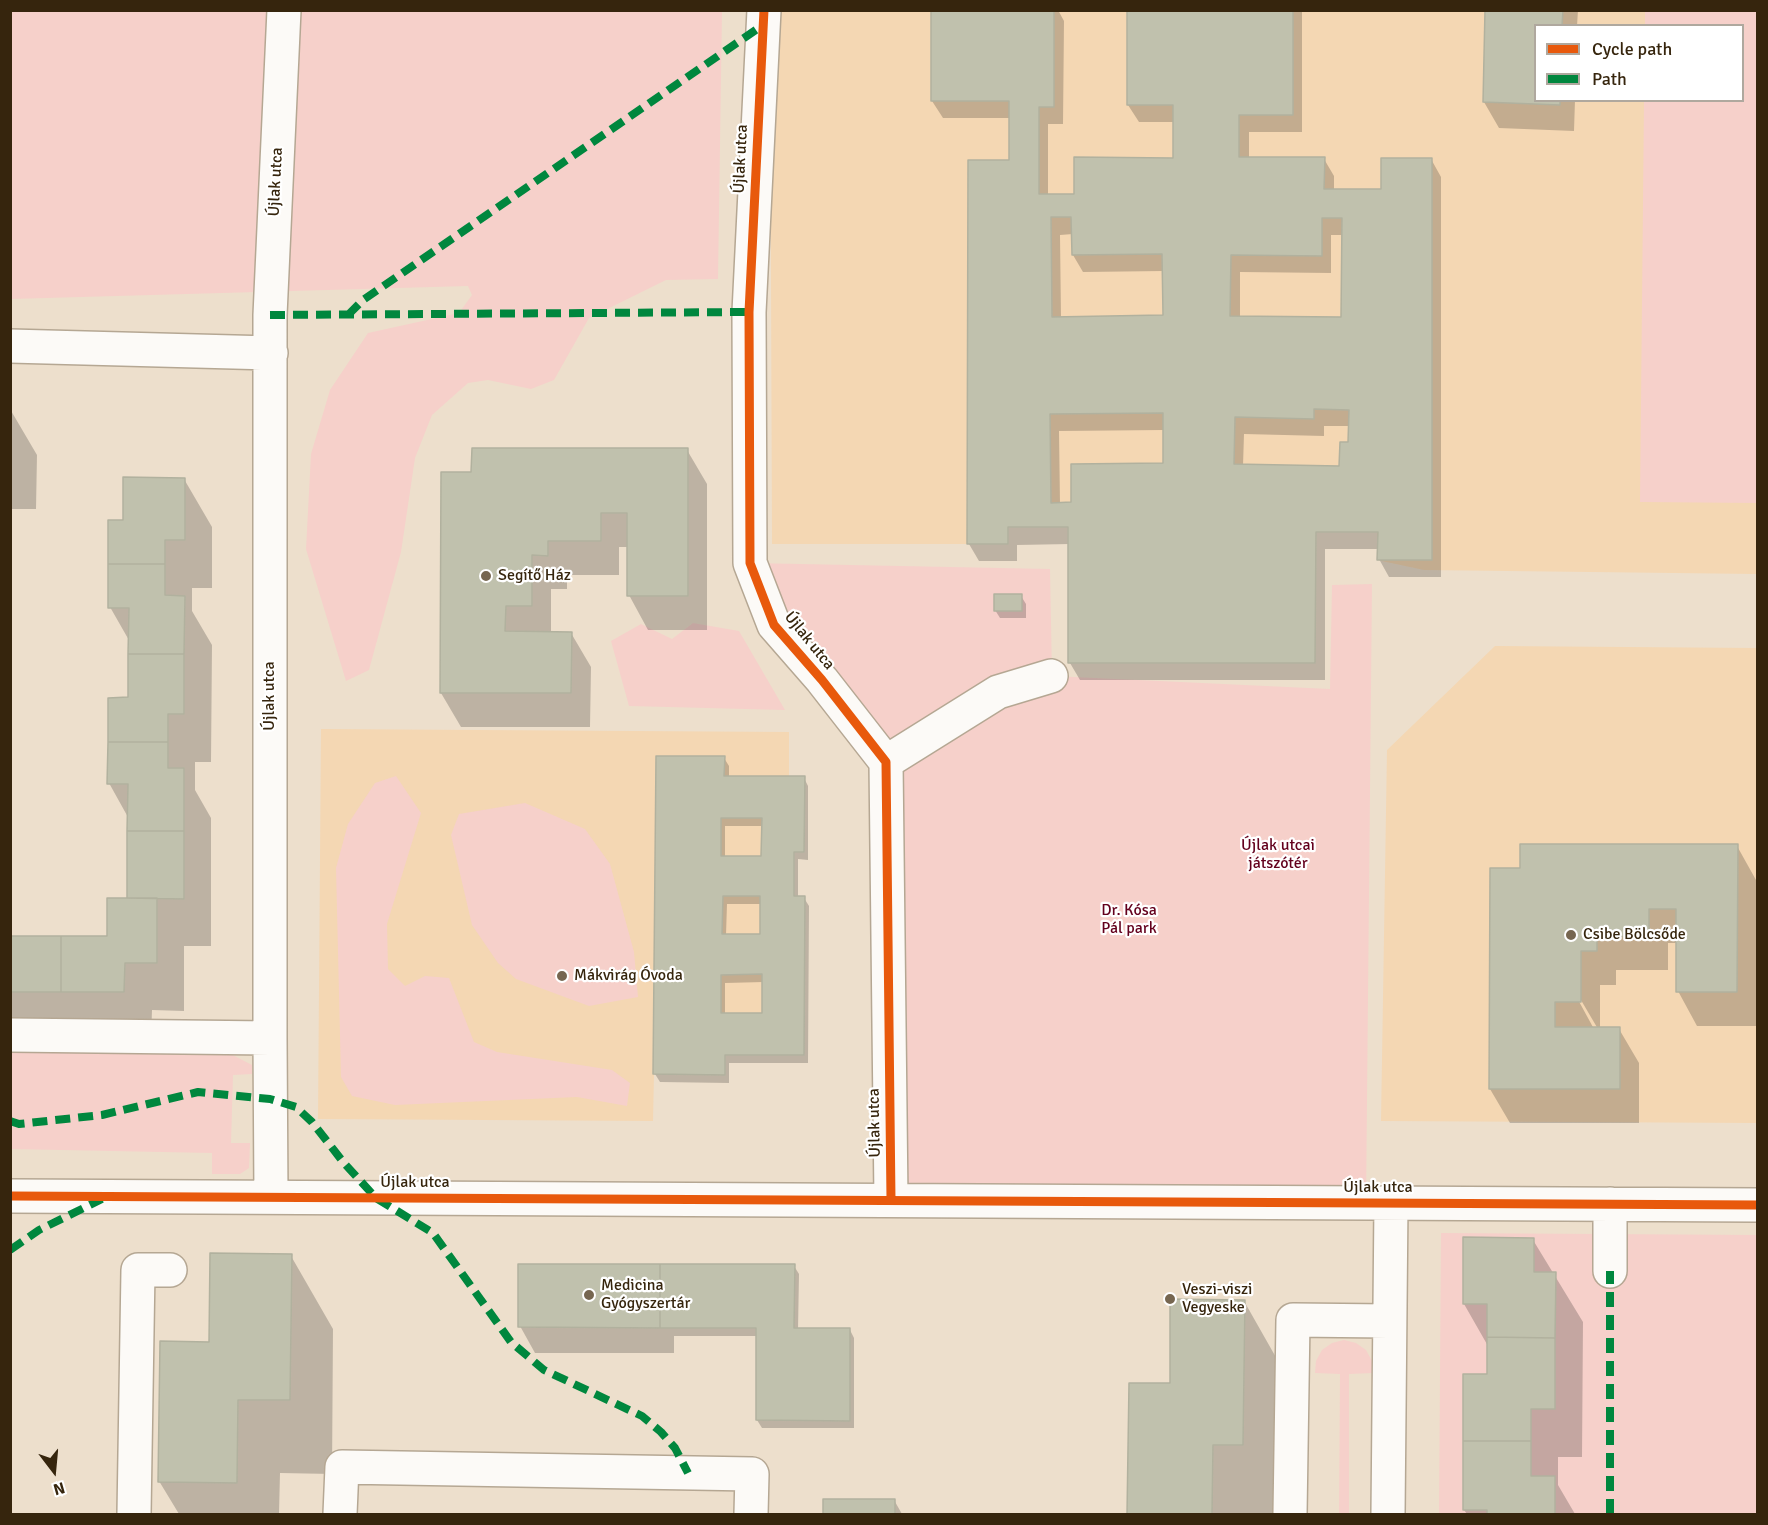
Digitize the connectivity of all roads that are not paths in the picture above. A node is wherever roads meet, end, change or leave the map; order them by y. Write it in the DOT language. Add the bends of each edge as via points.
graph roads {
  1 [pos="284,10"];
  2 [pos="764,10"];
  3 [pos="10,346"];
  4 [pos="271,353"];
  5 [pos="1051,676"];
  6 [pos="886,762"];
  7 [pos="10,1035"];
  8 [pos="270,1038"];
  9 [pos="10,1196"];
  10 [pos="271,1197"];
  11 [pos="891,1200"];
  12 [pos="1391,1203"];
  13 [pos="1610,1204"];
  14 [pos="1758,1204"];
  15 [pos="170,1270"];
  16 [pos="1610,1271"];
  17 [pos="1389,1321"];
  18 [pos="134,1515"];
  19 [pos="340,1515"];
  20 [pos="752,1515"];
  21 [pos="1290,1515"];
  22 [pos="1388,1515"];
  1 -- 4 [label="street, Újlak utca"];
  2 -- 6 [label="street, Újlak utca" via="749,312 750,563 774,625"];
  3 -- 4 [label="street"];
  4 -- 8 [label="street, Újlak utca"];
  5 -- 6 [label="street" via="998,692"];
  6 -- 11 [label="street, Újlak utca"];
  7 -- 8 [label="street"];
  8 -- 10 [label="street, Újlak utca"];
  9 -- 10 [label="street, Újlak utca"];
  10 -- 11 [label="street, Újlak utca"];
  11 -- 12 [label="street, Újlak utca"];
  12 -- 13 [label="street, Újlak utca"];
  12 -- 17 [label="street, Újlak utca"];
  13 -- 14 [label="street, Újlak utca"];
  13 -- 16 [label="street"];
  15 -- 18 [label="street" via="138,1270"];
  17 -- 21 [label="street" via="1293,1320"];
  17 -- 22 [label="street, Újlak utca"];
  19 -- 20 [label="street" via="342,1467 752,1474"];
}
